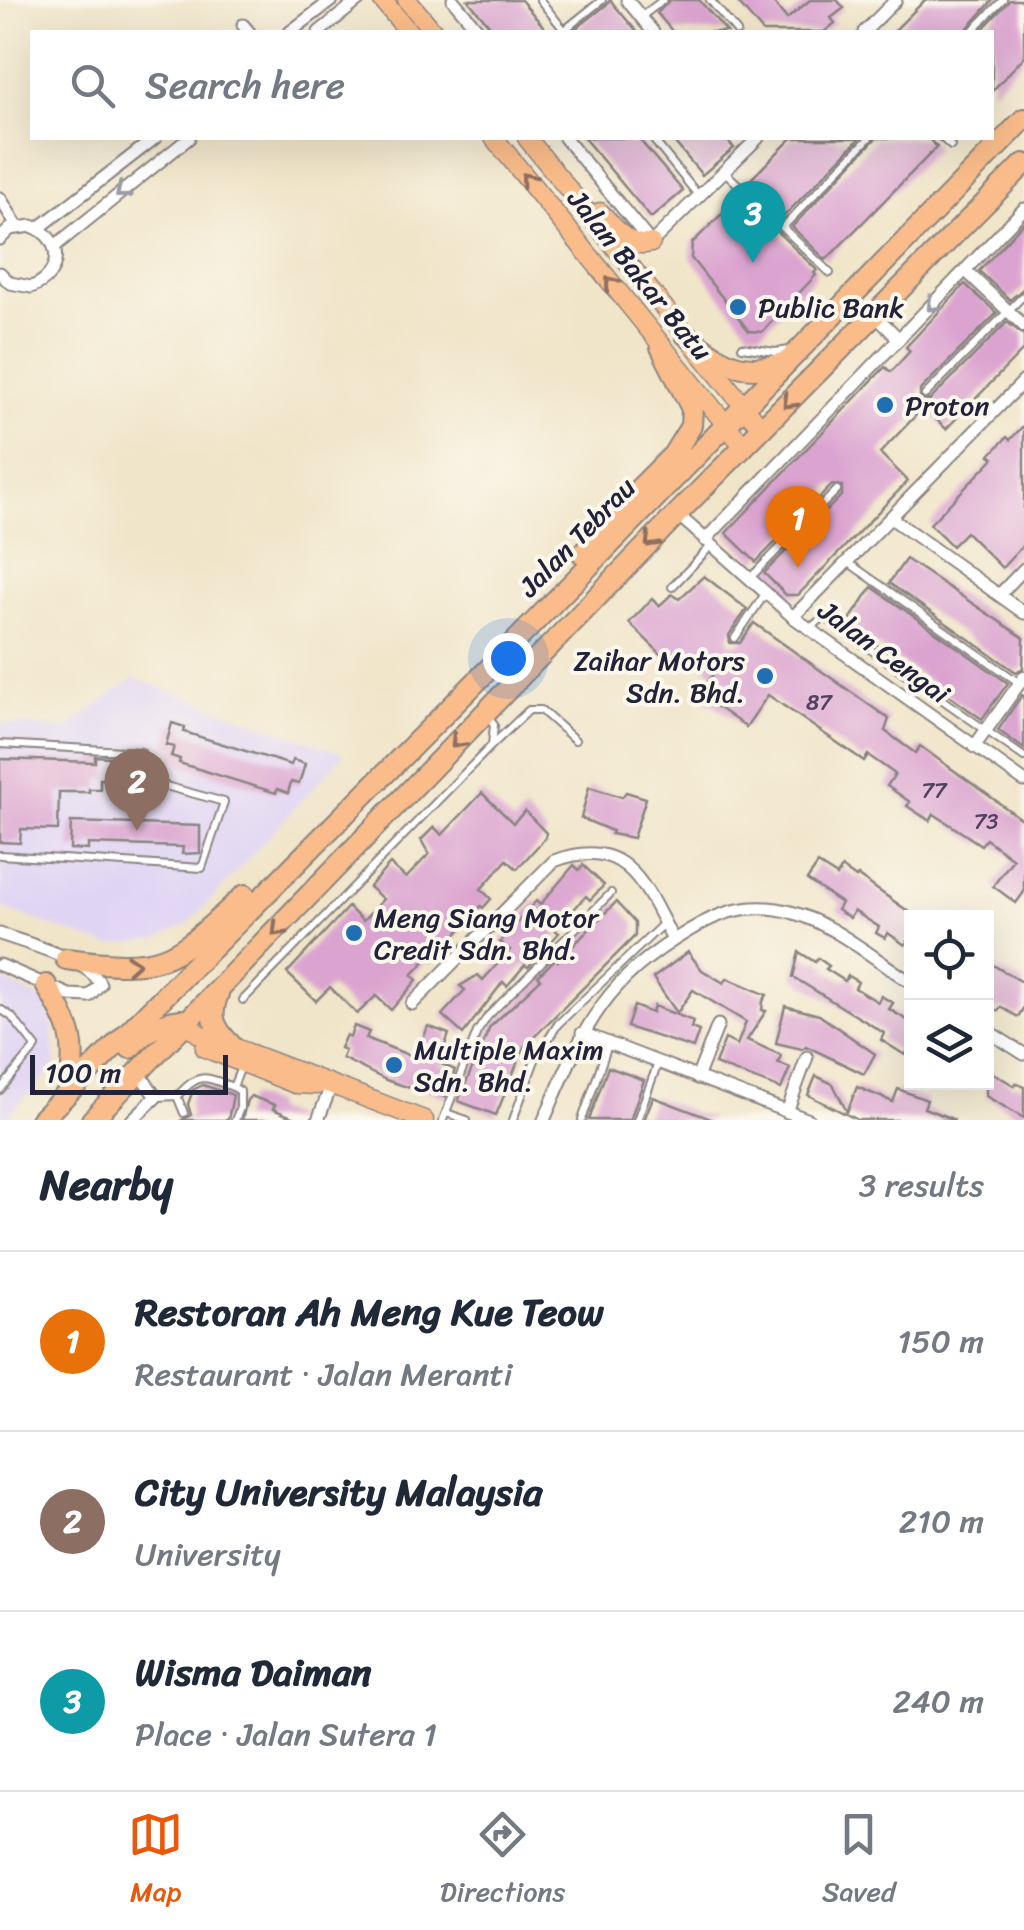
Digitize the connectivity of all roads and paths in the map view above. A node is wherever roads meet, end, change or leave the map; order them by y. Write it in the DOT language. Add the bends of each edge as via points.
graph roads {
  1 [pos="332,0"];
  2 [pos="359,0"];
  3 [pos="382,0"];
  4 [pos="410,0"];
  5 [pos="453,0"];
  6 [pos="540,0"];
  7 [pos="602,0"];
  8 [pos="626,0"];
  9 [pos="663,0"];
  10 [pos="710,0"];
  11 [pos="1003,0"];
  12 [pos="889,3"];
  13 [pos="640,17"];
  14 [pos="293,30"];
  15 [pos="322,30"];
  16 [pos="408,30"];
  17 [pos="435,30"];
  18 [pos="478,30"];
  19 [pos="562,30"];
  20 [pos="566,30"];
  21 [pos="651,30"];
  22 [pos="735,30"];
  23 [pos="866,30"];
  24 [pos="974,30"];
  25 [pos="1024,120"];
  26 [pos="153,140"];
  27 [pos="187,140"];
  28 [pos="496,140"];
  29 [pos="529,140"];
  30 [pos="567,140"];
  31 [pos="654,140"];
  32 [pos="867,140"];
  33 [pos="944,140"];
  34 [pos="743,143"];
  35 [pos="951,146"];
  36 [pos="1024,164"];
  37 [pos="724,171"];
  38 [pos="699,196"];
  39 [pos="0,198"];
  40 [pos="578,200"];
  41 [pos="1024,209"];
  42 [pos="17,226"];
  43 [pos="782,227"];
  44 [pos="39,228"];
  45 [pos="1,233"];
  46 [pos="651,243"];
  47 [pos="55,246"];
  48 [pos="966,271"];
  49 [pos="0,273"];
  50 [pos="830,273"];
  51 [pos="10,283"];
  52 [pos="0,293"];
  53 [pos="1024,295"];
  54 [pos="1008,311"];
  55 [pos="876,315"];
  56 [pos="1024,326"];
  57 [pos="686,334"];
  58 [pos="899,340"];
  59 [pos="802,346"];
  60 [pos="661,347"];
  61 [pos="742,347"];
  62 [pos="787,362"];
  63 [pos="1024,381"];
  64 [pos="925,395"];
  65 [pos="743,406"];
  66 [pos="725,425"];
  67 [pos="762,429"];
  68 [pos="744,447"];
  69 [pos="837,490"];
  70 [pos="677,514"];
  71 [pos="890,518"];
  72 [pos="708,543"];
  73 [pos="848,562"];
  74 [pos="1024,569"];
  75 [pos="750,579"];
  76 [pos="672,588"];
  77 [pos="766,593"];
  78 [pos="998,594"];
  79 [pos="552,602"];
  80 [pos="1024,613"];
  81 [pos="793,617"];
  82 [pos="809,629"];
  83 [pos="734,638"];
  84 [pos="1022,682"];
  85 [pos="486,712"];
  86 [pos="986,731"];
  87 [pos="576,740"];
  88 [pos="0,744"];
  89 [pos="492,745"];
  90 [pos="974,747"];
  91 [pos="1024,757"];
  92 [pos="1024,781"];
  93 [pos="359,799"];
  94 [pos="0,855"];
  95 [pos="611,893"];
  96 [pos="664,923"];
  97 [pos="0,934"];
  98 [pos="673,940"];
  99 [pos="66,959"];
  100 [pos="0,964"];
  101 [pos="185,973"];
  102 [pos="904,978"];
  103 [pos="46,986"];
  104 [pos="218,992"];
  105 [pos="243,1000"];
  106 [pos="412,1004"];
  107 [pos="0,1009"];
  108 [pos="718,1025"];
  109 [pos="183,1030"];
  110 [pos="582,1033"];
  111 [pos="994,1035"];
  112 [pos="608,1043"];
  113 [pos="230,1045"];
  114 [pos="1024,1054"];
  115 [pos="807,1057"];
  116 [pos="658,1063"];
  117 [pos="242,1064"];
  118 [pos="146,1065"];
  119 [pos="697,1078"];
  120 [pos="329,1085"];
  121 [pos="233,1087"];
  122 [pos="0,1090"];
  123 [pos="67,1094"];
  124 [pos="177,1096"];
  125 [pos="156,1097"];
  126 [pos="787,1112"];
  127 [pos="184,1113"];
  128 [pos="445,1116"];
  129 [pos="41,1120"];
  130 [pos="58,1120"];
  131 [pos="92,1120"];
  132 [pos="132,1120"];
  133 [pos="235,1120"];
  134 [pos="318,1120"];
  135 [pos="424,1120"];
  136 [pos="467,1120"];
  137 [pos="513,1120"];
  138 [pos="544,1120"];
  139 [pos="582,1120"];
  140 [pos="637,1120"];
  141 [pos="809,1120"];
  1 -- 14 [label="street"];
  2 -- 15 [label="street"];
  3 -- 16 [label="main road"];
  4 -- 17 [label="main road"];
  5 -- 18 [label="street"];
  6 -- 19 [label="lane"];
  7 -- 20 [label="lane"];
  8 -- 13 [label="street"];
  9 -- 13 [label="lane"];
  10 -- 22 [label="lane"];
  11 -- 24 [label="lane"];
  12 -- 23 [label="street"];
  13 -- 21 [label="street"];
  25 -- 59 [label="highway, Jalan Tebrau"];
  26 -- 44 [label="street"];
  27 -- 47 [label="street, one-way"];
  60 -- 28 [label="main road, Jalan Bakar Batu, one-way"];
  29 -- 40 [label="main road, Jalan Bakar Batu"];
  30 -- 46 [label="street"];
  31 -- 38 [label="lane"];
  32 -- 43 [label="lane"];
  33 -- 35 [label="lane"];
  34 -- 37 [label="street"];
  36 -- 55 [label="highway, Jalan Tebrau"];
  37 -- 38 [label="street"];
  37 -- 43 [label="lane"];
  38 -- 46 [label="street"];
  39 -- 42 [label="street"];
  40 -- 46 [label="main road" via="596,208 629,242"];
  40 -- 57 [label="main road, Jalan Bakar Batu"];
  41 -- 48 [label="street"];
  42 -- 44 [label="street"];
  42 -- 45 [label="street"];
  43 -- 50 [label="lane"];
  44 -- 47 [label="street"];
  47 -- 51 [label="street" via="55,267 41,284"];
  48 -- 54 [label="street"];
  48 -- 58 [label="street, one-way"];
  49 -- 51 [label="street"];
  51 -- 52 [label="street"];
  53 -- 54 [label="lane"];
  54 -- 56 [label="street"];
  54 -- 64 [label="lane"];
  55 -- 58 [label="street"];
  55 -- 67 [label="highway, Jalan Tebrau, one-way"];
  57 -- 62 [label="highway" via="736,367 759,370"];
  57 -- 65 [label="main road, Jalan Bakar Batu"];
  58 -- 72 [label="street"];
  59 -- 61 [label="lane" via="775,352"];
  59 -- 62 [label="highway, Jalan Tebrau"];
  60 -- 66 [label="main road, Jalan Bakar Batu"];
  60 -- 79 [label="highway" via="692,408 691,426 673,455 607,523"];
  62 -- 65 [label="highway, Jalan Tebrau"];
  63 -- 71 [label="street"];
  65 -- 66 [label="highway, Jalan Tebrau"];
  65 -- 67 [label="main road, Jalan Bakar Batu"];
  66 -- 68 [label="main road, Jalan Bakar Batu"];
  66 -- 79 [label="highway, Jalan Tebrau"];
  67 -- 68 [label="highway, Jalan Tebrau"];
  68 -- 70 [label="highway, Jalan Tebrau"];
  69 -- 75 [label="lane"];
  70 -- 72 [label="street, Jalan Cengai"];
  70 -- 85 [label="highway, Jalan Tebrau, one-way"];
  71 -- 73 [label="street"];
  71 -- 78 [label="street"];
  72 -- 75 [label="street, Jalan Cengai"];
  72 -- 76 [label="lane"];
  73 -- 81 [label="street"];
  73 -- 84 [label="lane"];
  74 -- 78 [label="street"];
  75 -- 77 [label="street, Jalan Cengai"];
  77 -- 81 [label="street, Jalan Cengai"];
  77 -- 83 [label="lane"];
  78 -- 80 [label="street"];
  79 -- 93 [label="highway, Jalan Tebrau"];
  81 -- 82 [label="street, Jalan Cengai"];
  82 -- 86 [label="lane" via="824,618"];
  82 -- 90 [label="street, Jalan Cengai"];
  84 -- 86 [label="street"];
  85 -- 89 [label="lane" via="494,725"];
  85 -- 104 [label="highway, Jalan Tebrau, one-way"];
  86 -- 90 [label="street"];
  86 -- 91 [label="lane"];
  87 -- 89 [label="lane" via="534,709"];
  88 -- 94 [label="lane" via="140,752 140,779 224,802 202,868"];
  89 -- 105 [label="lane"];
  90 -- 92 [label="street, Jalan Cengai"];
  99 -- 93 [label="highway, one-way" via="124,966 176,955"];
  93 -- 101 [label="highway, Jalan Tebrau"];
  95 -- 128 [label="lane" via="488,1016"];
  96 -- 98 [label="street"];
  96 -- 106 [label="street" via="622,862 611,854 573,853 554,860"];
  96 -- 137 [label="lane" via="558,1024"];
  97 -- 99 [label="street"];
  98 -- 102 [label="street" via="724,912 780,909 820,924"];
  98 -- 110 [label="street" via="618,982"];
  99 -- 103 [label="street" via="93,972 98,990 78,996"];
  100 -- 103 [label="street"];
  101 -- 109 [label="highway" via="178,990"];
  101 -- 123 [label="highway, Jalan Tebrau"];
  103 -- 123 [label="highway" via="71,1030 75,1061"];
  104 -- 109 [label="highway, Jalan Tebrau"];
  104 -- 113 [label="highway" via="214,1026"];
  107 -- 122 [label="lane" via="36,1048"];
  108 -- 119 [label="street"];
  109 -- 113 [label="main road"];
  109 -- 117 [label="main road"];
  109 -- 118 [label="highway, Jalan Tebrau"];
  109 -- 130 [label="highway" via="146,1031"];
  110 -- 112 [label="street"];
  110 -- 138 [label="street"];
  111 -- 114 [label="street"];
  112 -- 116 [label="street"];
  112 -- 139 [label="lane"];
  113 -- 120 [label="main road"];
  115 -- 126 [label="street"];
  116 -- 119 [label="street"];
  116 -- 140 [label="lane"];
  117 -- 120 [label="main road" via="295,1084"];
  117 -- 121 [label="lane"];
  118 -- 125 [label="street"];
  118 -- 131 [label="highway, Jalan Tebrau"];
  119 -- 126 [label="street"];
  120 -- 134 [label="street"];
  120 -- 135 [label="main road"];
  121 -- 124 [label="lane" via="204,1076"];
  121 -- 133 [label="lane" via="240,1092"];
  123 -- 129 [label="highway, Jalan Tebrau"];
  124 -- 125 [label="lane"];
  124 -- 127 [label="lane"];
  125 -- 132 [label="street"];
  126 -- 141 [label="street"];
  128 -- 136 [label="lane"];
}
